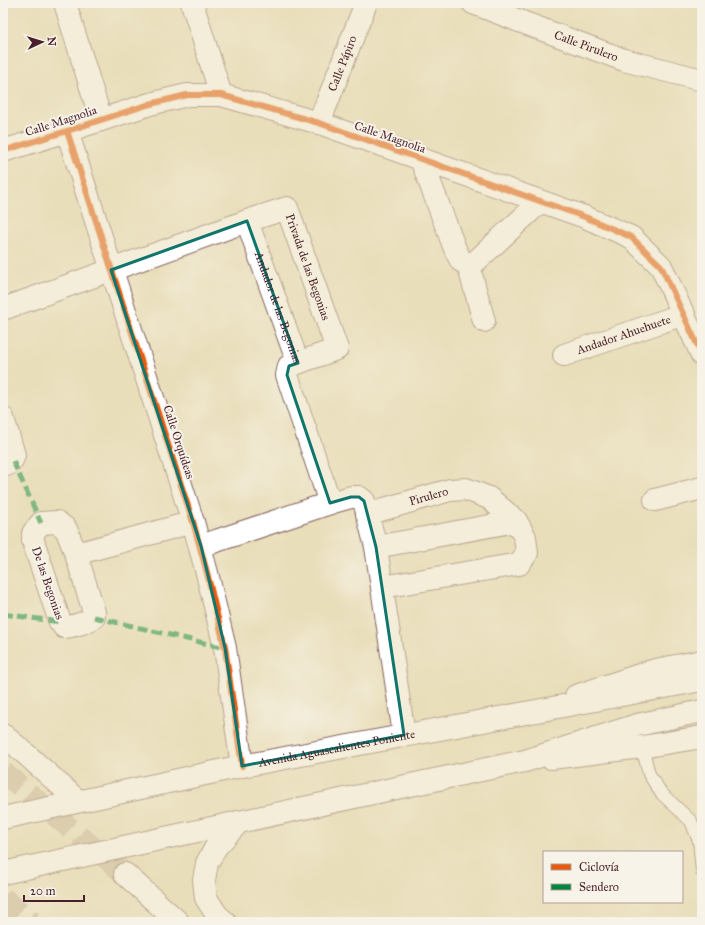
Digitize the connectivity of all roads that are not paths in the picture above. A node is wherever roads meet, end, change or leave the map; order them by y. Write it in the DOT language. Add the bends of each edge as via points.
graph roads {
  1 [pos="65,3"];
  2 [pos="192,3"];
  3 [pos="366,3"];
  4 [pos="473,3"];
  5 [pos="702,80"];
  6 [pos="221,95"];
  7 [pos="101,120"];
  8 [pos="319,123"];
  9 [pos="67,132"];
  10 [pos="3,151"];
  11 [pos="421,159"];
  12 [pos="540,202"];
  13 [pos="247,221"];
  14 [pos="468,264"];
  15 [pos="111,270"];
  16 [pos="3,309"];
  17 [pos="684,314"];
  18 [pos="484,321"];
  19 [pos="564,355"];
  20 [pos="702,355"];
  21 [pos="298,363"];
  22 [pos="3,418"];
  23 [pos="3,466"];
  24 [pos="702,488"];
  25 [pos="655,500"];
  26 [pos="330,503"];
  27 [pos="367,514"];
  28 [pos="516,520"];
  29 [pos="194,522"];
  30 [pos="200,546"];
  31 [pos="376,547"];
  32 [pos="76,554"];
  33 [pos="382,587"];
  34 [pos="702,661"];
  35 [pos="702,680"];
  36 [pos="531,712"];
  37 [pos="697,713"];
  38 [pos="3,735"];
  39 [pos="404,735"];
  40 [pos="702,737"];
  41 [pos="642,747"];
  42 [pos="525,761"];
  43 [pos="242,766"];
  44 [pos="78,801"];
  45 [pos="3,818"];
  46 [pos="239,822"];
  47 [pos="702,871"];
  48 [pos="3,873"];
  49 [pos="125,874"];
  50 [pos="178,922"];
  51 [pos="225,922"];
  1 -- 7 [label="street"];
  2 -- 6 [label="street"];
  3 -- 8 [label="street, Calle Pápiro"];
  4 -- 5 [label="street, Calle Pirulero" via="624,60"];
  6 -- 7 [label="street, Calle Magnolia" via="187,95"];
  6 -- 8 [label="street, Calle Magnolia"];
  7 -- 9 [label="street, Calle Magnolia"];
  8 -- 11 [label="street, Calle Magnolia"];
  9 -- 10 [label="street, Calle Magnolia"];
  9 -- 15 [label="street, Calle Orquídeas"];
  11 -- 12 [label="street, Calle Magnolia"];
  11 -- 14 [label="street" via="455,249 461,260"];
  12 -- 14 [label="street" via="475,262"];
  12 -- 17 [label="street, Calle Magnolia" via="585,217 631,237 661,266"];
  13 -- 15 [label="street, Privada de las Begonias"];
  13 -- 21 [label="street, Andador de las Begonias"];
  13 -- 21 [label="street, Privada de las Begonias" via="287,208 337,349"];
  14 -- 18 [label="street"];
  15 -- 16 [label="street"];
  15 -- 29 [label="street, Calle Orquídeas"];
  17 -- 19 [label="street, Andador Ahuehuete"];
  17 -- 20 [label="street, Calle Magnolia"];
  21 -- 26 [label="street, Andador de las Begonias" via="289,366 287,375"];
  22 -- 23 [label="street" via="14,455 13,461"];
  24 -- 25 [label="street"];
  26 -- 27 [label="street" via="359,497 364,501"];
  26 -- 30 [label="street"];
  27 -- 28 [label="street, Pirulero" via="450,490 466,489 488,498"];
  27 -- 31 [label="street"];
  28 -- 31 [label="street"];
  28 -- 33 [label="street, Pirulero" via="525,537 527,553 519,564"];
  29 -- 30 [label="street, Calle Orquídeas"];
  29 -- 32 [label="street"];
  30 -- 43 [label="street, Calle Orquídeas" via="225,648"];
  31 -- 33 [label="street"];
  33 -- 39 [label="street"];
  34 -- 36 [label="street, Avenida Aguascalientes Poniente" via="655,670"];
  35 -- 36 [label="street, Avenida Aguascalientes Poniente"];
  36 -- 39 [label="street, Avenida Aguascalientes Poniente"];
  37 -- 42 [label="street" via="637,725"];
  38 -- 44 [label="street"];
  39 -- 43 [label="street, Avenida Aguascalientes Poniente"];
  40 -- 41 [label="street"];
  41 -- 42 [label="street"];
  41 -- 47 [label="lane" via="650,774 660,793 691,821 699,841"];
  42 -- 46 [label="street"];
  43 -- 44 [label="street, Avenida Aguascalientes Poniente"];
  44 -- 45 [label="street, Avenida Aguascalientes Poniente"];
  46 -- 48 [label="street"];
  46 -- 51 [label="street" via="216,847 207,863 204,880 206,898"];
  49 -- 50 [label="street"];
}
